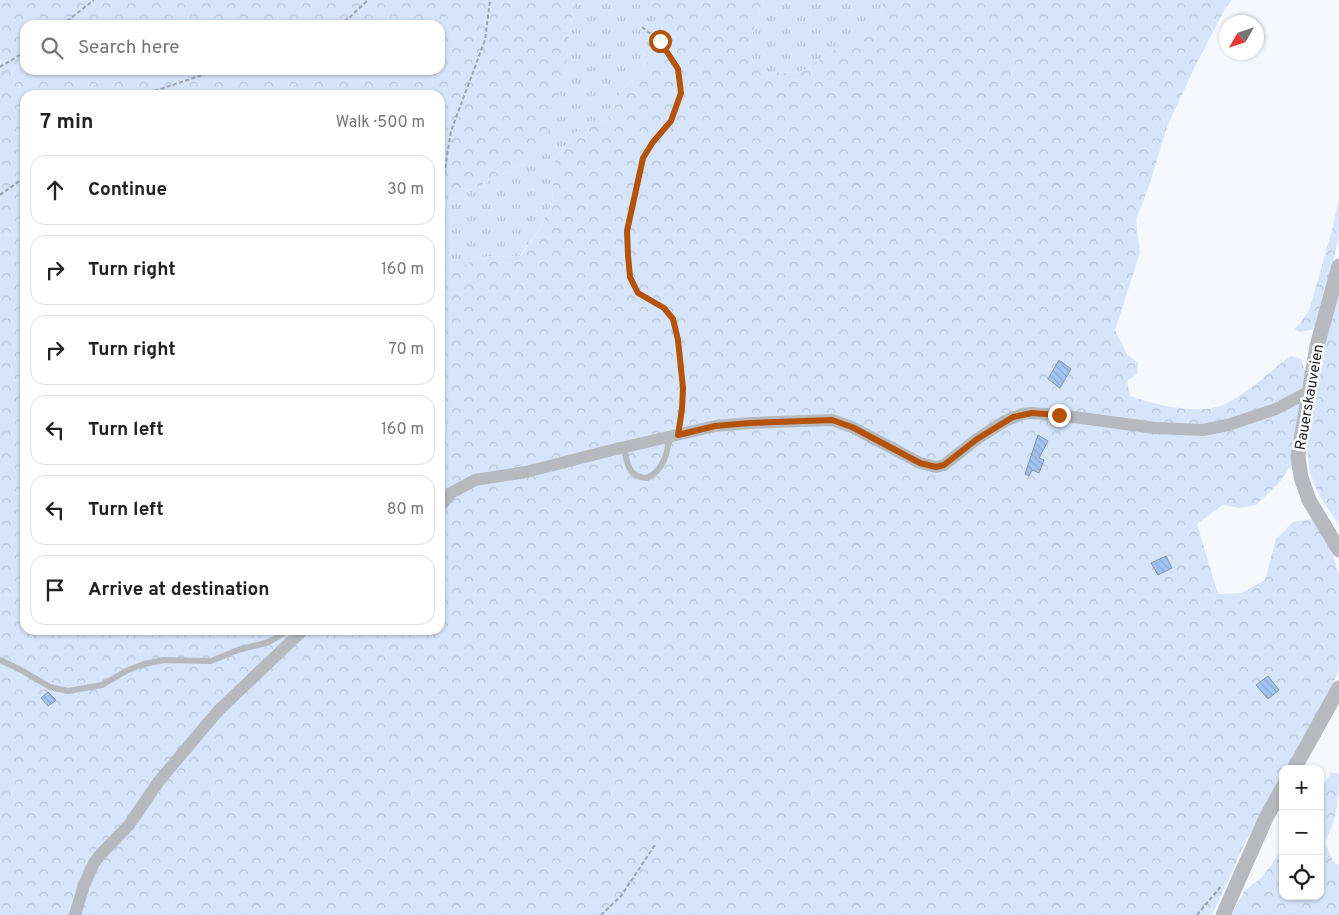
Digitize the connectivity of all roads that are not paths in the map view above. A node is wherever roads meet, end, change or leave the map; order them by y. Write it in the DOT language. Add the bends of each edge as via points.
graph roads {
  1 [pos="1339,266"];
  2 [pos="1310,391"];
  3 [pos="674,436"];
  4 [pos="624,448"];
  5 [pos="445,501"];
  6 [pos="1339,550"];
  7 [pos="281,635"];
  8 [pos="298,635"];
  9 [pos="0,660"];
  10 [pos="1339,688"];
  11 [pos="1296,765"];
  12 [pos="1279,794"];
  13 [pos="75,915"];
  14 [pos="1222,915"];
  1 -- 2 [label="street, Rauerskauveien" via="1317,346"];
  2 -- 3 [label="street" via="1276,409 1203,430 1022,414 1004,421 944,465 936,467 920,463 832,420 715,426"];
  2 -- 6 [label="street, Rauerskauveien" via="1299,466 1309,500"];
  3 -- 4 [label="street"];
  3 -- 4 [label="lane" via="661,466 647,478 629,469"];
  4 -- 5 [label="street" via="526,472 475,480 451,493"];
  7 -- 9 [label="lane" via="211,661 164,660 144,664 102,685 68,691 50,687"];
  8 -- 13 [label="street" via="218,711 159,781 129,825 99,856 84,885"];
  10 -- 11 [label="street"];
  12 -- 14 [label="street"];
}
